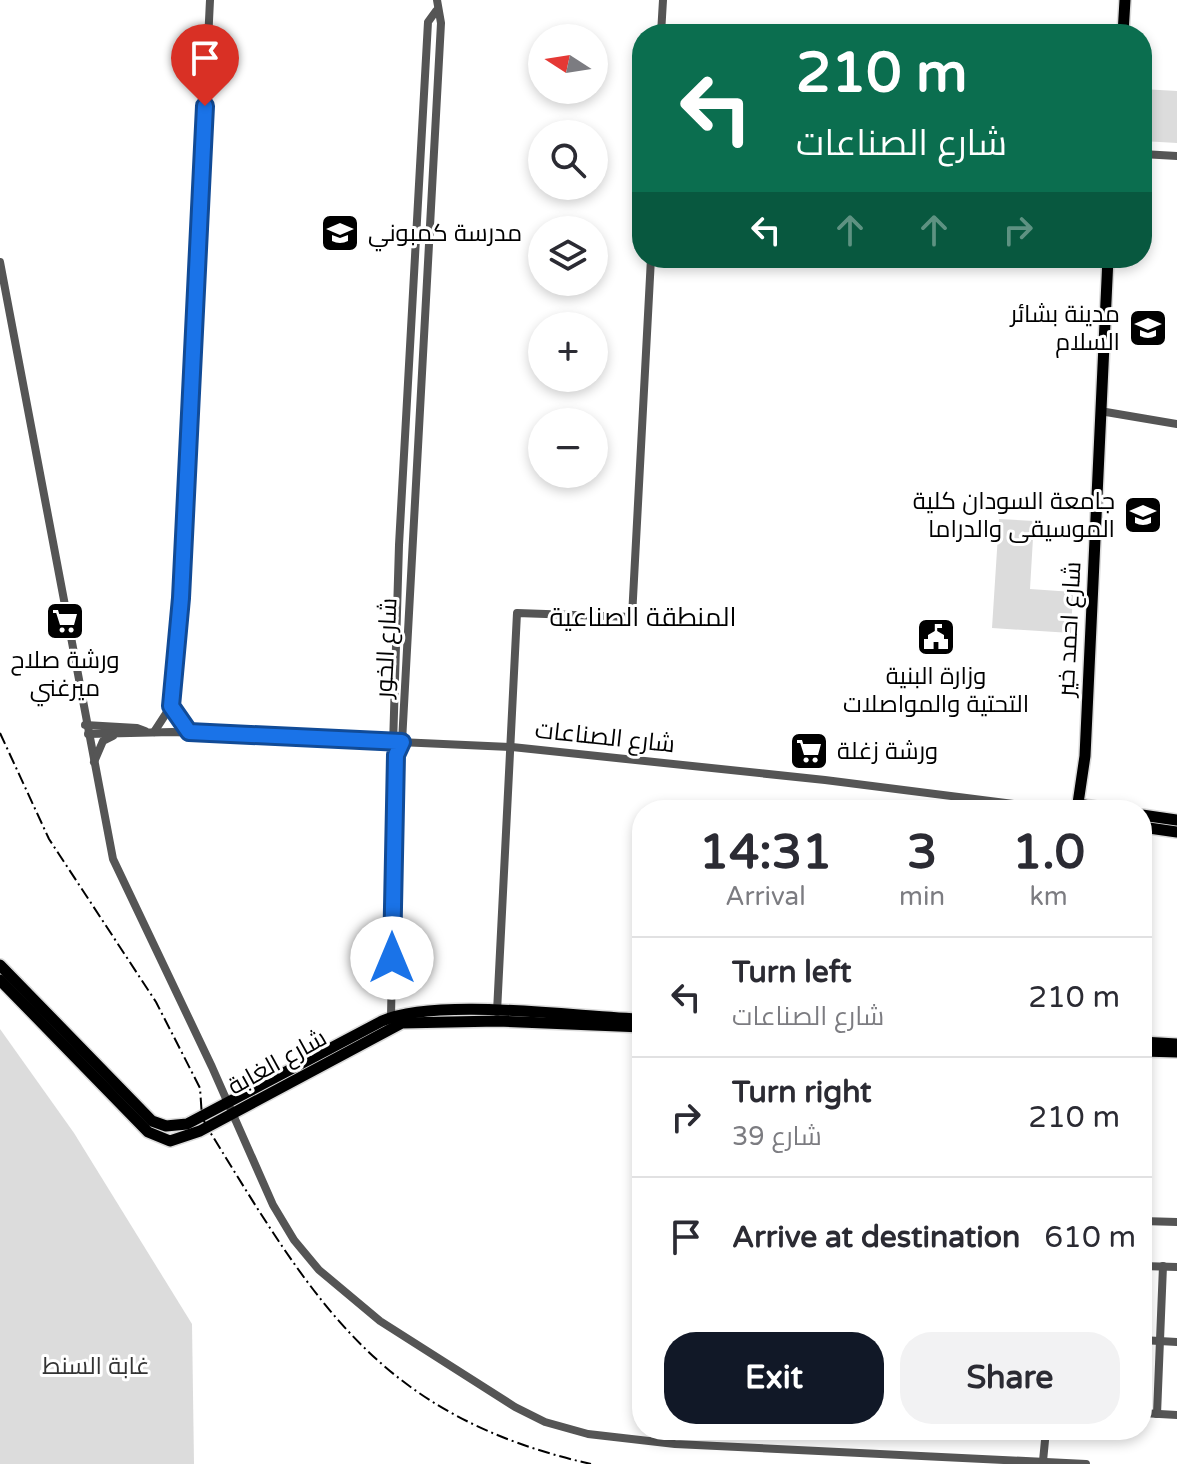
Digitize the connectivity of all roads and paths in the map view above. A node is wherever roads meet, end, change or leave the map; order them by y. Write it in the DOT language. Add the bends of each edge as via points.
graph roads {
  1 [pos="210,0"];
  2 [pos="437,0"];
  3 [pos="663,0"];
  4 [pos="1118,0"];
  5 [pos="1125,0"];
  6 [pos="436,11"];
  7 [pos="662,24"];
  8 [pos="1117,24"];
  9 [pos="1124,24"];
  10 [pos="1152,155"];
  11 [pos="1177,156"];
  12 [pos="414,261"];
  13 [pos="0,262"];
  14 [pos="429,262"];
  15 [pos="650,268"];
  16 [pos="1107,268"];
  17 [pos="1100,411"];
  18 [pos="1177,424"];
  19 [pos="399,545"];
  20 [pos="412,545"];
  21 [pos="171,706"];
  22 [pos="86,730"];
  23 [pos="149,731"];
  24 [pos="189,732"];
  25 [pos="121,734"];
  26 [pos="397,741"];
  27 [pos="512,747"];
  28 [pos="94,763"];
  29 [pos="980,800"];
  30 [pos="1078,800"];
  31 [pos="1152,816"];
  32 [pos="1177,820"];
  33 [pos="1152,828"];
  34 [pos="1177,832"];
  35 [pos="0,965"];
  36 [pos="0,980"];
  37 [pos="497,1012"];
  38 [pos="391,1017"];
  39 [pos="632,1019"];
  40 [pos="632,1027"];
  41 [pos="1152,1043"];
  42 [pos="1177,1044"];
  43 [pos="1152,1051"];
  44 [pos="1177,1052"];
  45 [pos="229,1108"];
  46 [pos="1152,1221"];
  47 [pos="1177,1222"];
  48 [pos="1152,1266"];
  49 [pos="1163,1266"];
  50 [pos="1177,1267"];
  51 [pos="1152,1341"];
  52 [pos="1161,1341"];
  53 [pos="1177,1342"];
  54 [pos="1152,1414"];
  55 [pos="1157,1414"];
  56 [pos="1177,1415"];
  57 [pos="632,1440"];
  58 [pos="637,1440"];
  59 [pos="1045,1440"];
  60 [pos="860,1452"];
  61 [pos="963,1460"];
  62 [pos="1043,1461"];
  63 [pos="859,1464"];
  64 [pos="1077,1464"];
  65 [pos="1086,1464"];
  1 -- 21 [label="street" via="181,598"];
  2 -- 6 [label="street"];
  3 -- 7 [label="street"];
  4 -- 8 [label="main road"];
  5 -- 9 [label="main road"];
  6 -- 12 [label="street" via="428,22"];
  6 -- 14 [label="street" via="441,23"];
  10 -- 11 [label="street"];
  12 -- 14 [label="street"];
  12 -- 19 [label="street"];
  13 -- 22 [label="street"];
  14 -- 20 [label="street, شارع الخور"];
  15 -- 27 [label="street" via="632,617 517,613"];
  16 -- 17 [label="main road, شارع احمد خير"];
  17 -- 18 [label="street"];
  17 -- 30 [label="main road, شارع احمد خير" via="1085,756"];
  19 -- 20 [label="street"];
  19 -- 26 [label="street"];
  20 -- 26 [label="street, شارع الخور"];
  21 -- 23 [label="street"];
  21 -- 24 [label="street"];
  22 -- 23 [label="street"];
  22 -- 25 [label="street"];
  22 -- 28 [label="street"];
  23 -- 24 [label="street, شارع الصناعات"];
  23 -- 25 [label="street"];
  24 -- 26 [label="street, شارع الصناعات"];
  25 -- 28 [label="street" via="103,741"];
  26 -- 27 [label="street, شارع الصناعات"];
  26 -- 38 [label="street, شارع الخور"];
  27 -- 29 [label="street, شارع الصناعات"];
  27 -- 37 [label="street"];
  28 -- 45 [label="street" via="117,870"];
  31 -- 32 [label="main road"];
  33 -- 34 [label="main road"];
  35 -- 45 [label="main road, شارع الغابة" via="152,1121 187,1124"];
  36 -- 45 [label="main road, شارع الغابة" via="152,1136 181,1139"];
  37 -- 38 [label="main road, شارع الغابة" via="418,1011"];
  37 -- 39 [label="main road, شارع الغابة"];
  38 -- 45 [label="main road, شارع الغابة"];
  40 -- 45 [label="main road, شارع الغابة" via="409,1021"];
  41 -- 42 [label="main road"];
  43 -- 44 [label="main road"];
  45 -- 57 [label="street" via="282,1222 319,1270 380,1321 515,1407 559,1426"];
  46 -- 47 [label="street"];
  48 -- 49 [label="street"];
  49 -- 50 [label="street"];
  49 -- 52 [label="street"];
  51 -- 52 [label="street"];
  52 -- 53 [label="street"];
  52 -- 55 [label="street"];
  54 -- 55 [label="street"];
  55 -- 56 [label="street"];
  58 -- 60 [label="street"];
  59 -- 62 [label="street"];
  60 -- 61 [label="street"];
  60 -- 63 [label="street"];
  61 -- 62 [label="street"];
  62 -- 64 [label="street"];
  64 -- 65 [label="street"];
}
